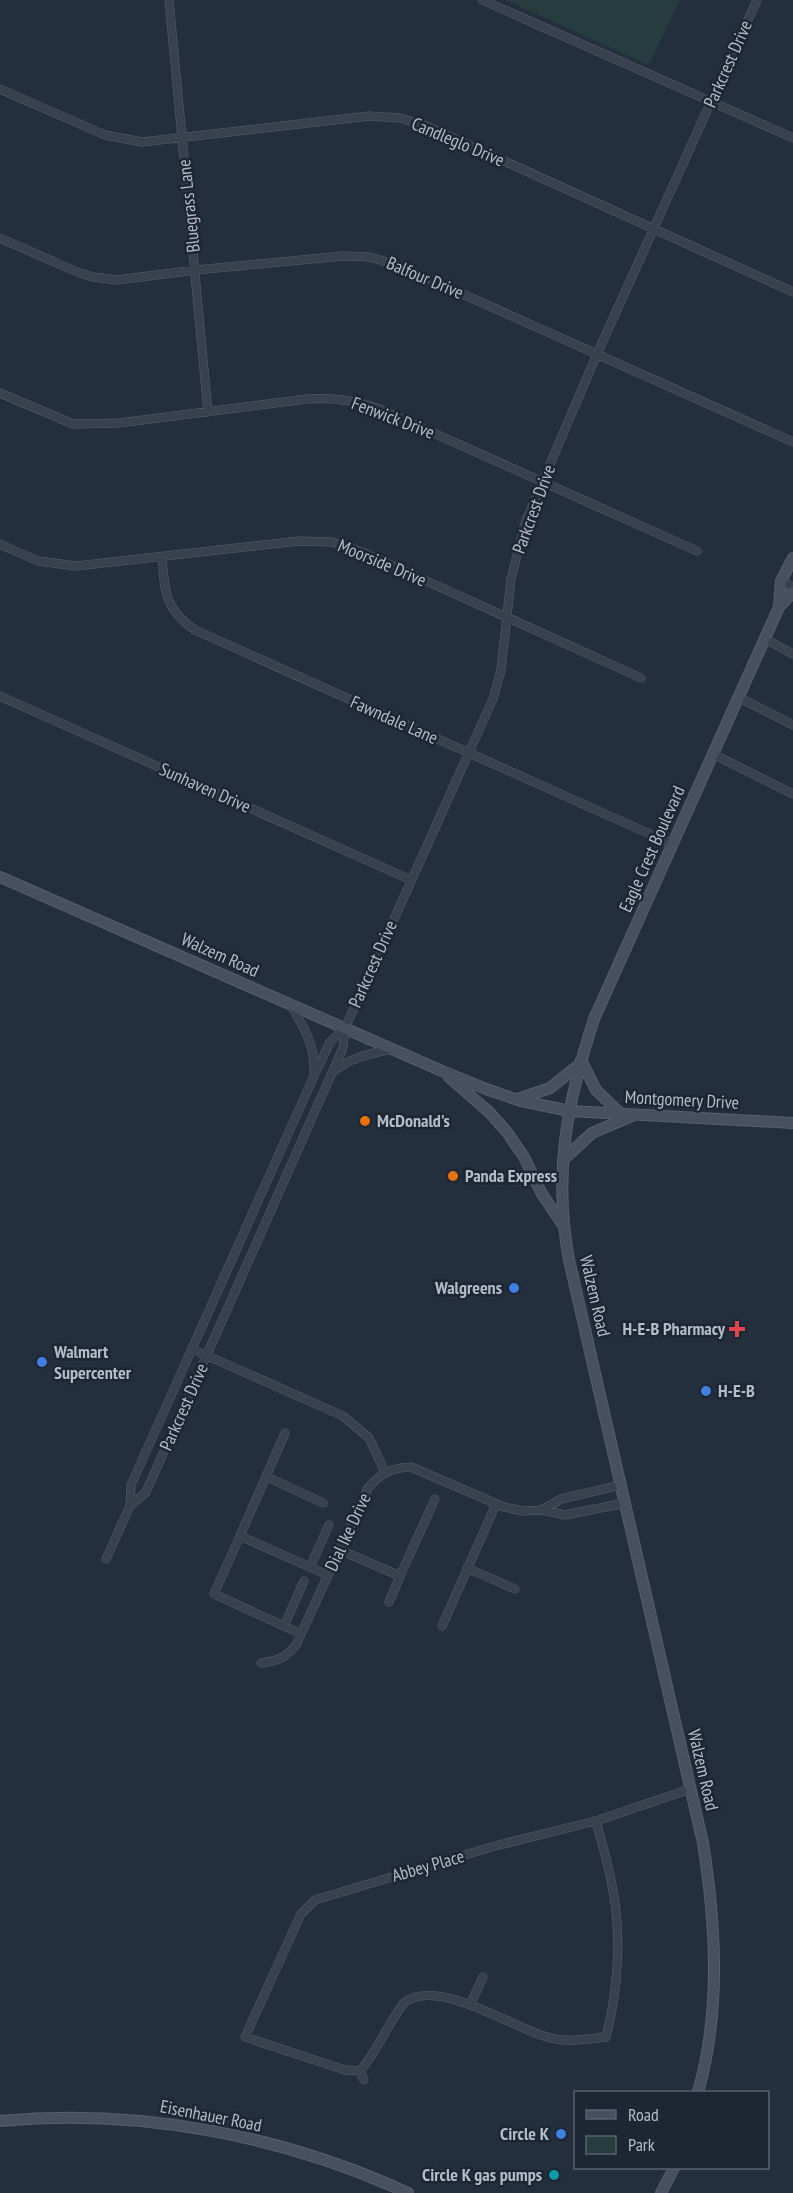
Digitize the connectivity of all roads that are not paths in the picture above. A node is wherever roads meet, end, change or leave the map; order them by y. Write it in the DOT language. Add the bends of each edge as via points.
graph roads {
  1 [pos="169,0"];
  2 [pos="482,0"];
  3 [pos="757,0"];
  4 [pos="0,89"];
  5 [pos="711,102"];
  6 [pos="182,136"];
  7 [pos="793,138"];
  8 [pos="654,230"];
  9 [pos="0,238"];
  10 [pos="196,270"];
  11 [pos="793,292"];
  12 [pos="597,354"];
  13 [pos="0,393"];
  14 [pos="208,412"];
  15 [pos="793,442"];
  16 [pos="543,482"];
  17 [pos="0,544"];
  18 [pos="697,551"];
  19 [pos="162,556"];
  20 [pos="793,558"];
  21 [pos="781,581"];
  22 [pos="793,587"];
  23 [pos="793,592"];
  24 [pos="779,607"];
  25 [pos="506,618"];
  26 [pos="765,639"];
  27 [pos="793,654"];
  28 [pos="640,678"];
  29 [pos="0,696"];
  30 [pos="738,697"];
  31 [pos="793,725"];
  32 [pos="468,753"];
  33 [pos="712,754"];
  34 [pos="793,794"];
  35 [pos="672,844"];
  36 [pos="0,876"];
  37 [pos="411,880"];
  38 [pos="290,1004"];
  39 [pos="345,1028"];
  40 [pos="392,1049"];
  41 [pos="580,1062"];
  42 [pos="442,1071"];
  43 [pos="333,1072"];
  44 [pos="314,1076"];
  45 [pos="516,1099"];
  46 [pos="570,1111"];
  47 [pos="621,1114"];
  48 [pos="635,1115"];
  49 [pos="793,1123"];
  50 [pos="563,1160"];
  51 [pos="563,1225"];
  52 [pos="192,1349"];
  53 [pos="207,1355"];
  54 [pos="285,1433"];
  55 [pos="386,1472"];
  56 [pos="267,1477"];
  57 [pos="131,1485"];
  58 [pos="621,1485"];
  59 [pos="146,1492"];
  60 [pos="435,1499"];
  61 [pos="323,1503"];
  62 [pos="625,1503"];
  63 [pos="496,1504"];
  64 [pos="130,1506"];
  65 [pos="542,1510"];
  66 [pos="329,1525"];
  67 [pos="240,1536"];
  68 [pos="340,1550"];
  69 [pos="106,1559"];
  70 [pos="310,1567"];
  71 [pos="468,1568"];
  72 [pos="328,1575"];
  73 [pos="400,1576"];
  74 [pos="304,1581"];
  75 [pos="515,1588"];
  76 [pos="389,1602"];
  77 [pos="284,1626"];
  78 [pos="442,1626"];
  79 [pos="302,1634"];
  80 [pos="261,1664"];
  81 [pos="690,1790"];
  82 [pos="596,1821"];
  83 [pos="483,1977"];
  84 [pos="470,2005"];
  85 [pos="360,2071"];
  86 [pos="364,2080"];
  87 [pos="698,2091"];
  88 [pos="0,2121"];
  89 [pos="673,2169"];
  90 [pos="408,2193"];
  91 [pos="661,2193"];
  1 -- 6 [label="street, Bluegrass Lane"];
  2 -- 5 [label="street"];
  3 -- 5 [label="street, Parkcrest Drive"];
  4 -- 6 [label="street, Candleglo Drive" via="105,135 142,142"];
  5 -- 7 [label="street"];
  5 -- 8 [label="street, Parkcrest Drive"];
  6 -- 8 [label="street, Candleglo Drive" via="369,116 400,118"];
  6 -- 10 [label="street, Bluegrass Lane"];
  8 -- 11 [label="street, Candleglo Drive"];
  8 -- 12 [label="street, Parkcrest Drive"];
  9 -- 10 [label="street, Balfour Drive" via="93,277 117,280"];
  10 -- 12 [label="street, Balfour Drive" via="344,256 383,260"];
  10 -- 14 [label="street, Bluegrass Lane"];
  12 -- 15 [label="street, Balfour Drive"];
  12 -- 16 [label="street, Parkcrest Drive"];
  13 -- 14 [label="street, Fenwick Drive" via="73,424 119,423"];
  14 -- 16 [label="street, Fenwick Drive" via="307,399 354,401"];
  16 -- 18 [label="street, Fenwick Drive"];
  16 -- 25 [label="street, Parkcrest Drive" via="521,536"];
  17 -- 19 [label="street, Moorside Drive" via="38,561 63,565"];
  19 -- 25 [label="street, Moorside Drive" via="332,542 367,554"];
  19 -- 32 [label="street, Fawndale Lane" via="166,596 182,622"];
  20 -- 21 [label="main road, Eagle Crest Boulevard"];
  21 -- 22 [label="street"];
  21 -- 24 [label="main road, Eagle Crest Boulevard"];
  23 -- 24 [label="main road, Eagle Crest Boulevard"];
  24 -- 26 [label="main road, Eagle Crest Boulevard"];
  25 -- 28 [label="street, Moorside Drive"];
  25 -- 32 [label="street, Parkcrest Drive" via="493,699"];
  26 -- 27 [label="street"];
  26 -- 30 [label="main road, Eagle Crest Boulevard"];
  29 -- 37 [label="street, Sunhaven Drive"];
  30 -- 31 [label="street"];
  30 -- 33 [label="main road, Eagle Crest Boulevard"];
  32 -- 35 [label="street, Fawndale Lane"];
  32 -- 37 [label="street, Parkcrest Drive"];
  33 -- 34 [label="street"];
  33 -- 35 [label="main road, Eagle Crest Boulevard"];
  35 -- 41 [label="main road, Eagle Crest Boulevard" via="594,1019"];
  36 -- 38 [label="main road, Walzem Road"];
  37 -- 39 [label="street, Parkcrest Drive"];
  38 -- 39 [label="main road, Walzem Road"];
  38 -- 44 [label="street, Parkcrest Drive" via="311,1043"];
  39 -- 40 [label="main road, Walzem Road"];
  39 -- 43 [label="street, Parkcrest Drive" via="343,1048"];
  39 -- 44 [label="street, Parkcrest Drive" via="330,1042"];
  40 -- 42 [label="main road, Walzem Road"];
  40 -- 43 [label="street" via="355,1058"];
  41 -- 45 [label="main road" via="550,1088"];
  41 -- 46 [label="main road, Eagle Crest Boulevard"];
  41 -- 47 [label="main road" via="596,1090"];
  42 -- 45 [label="main road, Walzem Road"];
  42 -- 51 [label="main road" via="507,1132"];
  43 -- 53 [label="street, Parkcrest Drive"];
  44 -- 52 [label="street, Parkcrest Drive"];
  45 -- 46 [label="main road, Walzem Road"];
  46 -- 47 [label="main road, Montgomery Drive"];
  46 -- 50 [label="main road, Walzem Road"];
  47 -- 48 [label="main road, Montgomery Drive"];
  48 -- 49 [label="main road, Montgomery Drive"];
  48 -- 50 [label="main road" via="592,1133"];
  50 -- 51 [label="main road, Walzem Road"];
  51 -- 58 [label="main road, Walzem Road"];
  52 -- 53 [label="street"];
  52 -- 57 [label="street, Parkcrest Drive"];
  53 -- 55 [label="street" via="343,1416 369,1438"];
  53 -- 59 [label="street, Parkcrest Drive"];
  54 -- 56 [label="street"];
  55 -- 63 [label="street" via="411,1467"];
  55 -- 68 [label="street, Dial Ike Drive" via="368,1488"];
  56 -- 61 [label="street"];
  56 -- 67 [label="street"];
  57 -- 59 [label="street"];
  57 -- 64 [label="street, Parkcrest Drive"];
  58 -- 62 [label="main road, Walzem Road"];
  58 -- 65 [label="street" via="561,1499"];
  59 -- 64 [label="street, Parkcrest Drive"];
  60 -- 73 [label="street"];
  62 -- 65 [label="street" via="565,1515"];
  62 -- 81 [label="main road, Walzem Road"];
  63 -- 65 [label="street" via="523,1511"];
  63 -- 71 [label="street"];
  64 -- 69 [label="street, Parkcrest Drive"];
  66 -- 70 [label="street"];
  67 -- 70 [label="street"];
  67 -- 77 [label="street" via="213,1594"];
  68 -- 72 [label="street, Dial Ike Drive"];
  68 -- 73 [label="street"];
  70 -- 72 [label="street"];
  71 -- 75 [label="street"];
  71 -- 78 [label="street"];
  72 -- 79 [label="street, Dial Ike Drive"];
  73 -- 76 [label="street"];
  74 -- 77 [label="street"];
  77 -- 79 [label="street"];
  79 -- 80 [label="street, Dial Ike Drive" via="289,1654"];
  81 -- 82 [label="street, Abbey Place"];
  81 -- 87 [label="main road, Walzem Road" via="703,1843 715,1940 708,2043"];
  82 -- 84 [label="street" via="618,1931 613,2010 606,2037 547,2038"];
  82 -- 85 [label="street, Abbey Place" via="315,1899 301,1914 245,2037 345,2070"];
  83 -- 84 [label="street"];
  84 -- 85 [label="street" via="454,1998 424,1996 404,2002 370,2061"];
  85 -- 86 [label="street"];
  88 -- 90 [label="main road, Eisenhauer Road" via="86,2117 200,2128 324,2159"];
  89 -- 91 [label="main road"];
}
